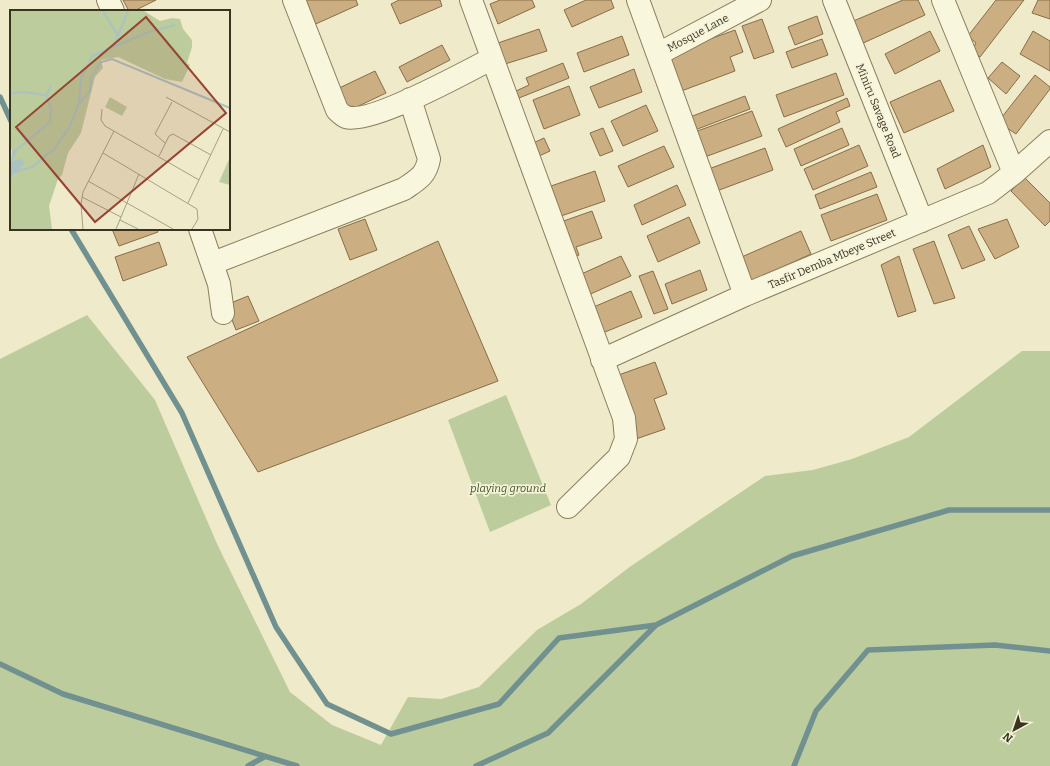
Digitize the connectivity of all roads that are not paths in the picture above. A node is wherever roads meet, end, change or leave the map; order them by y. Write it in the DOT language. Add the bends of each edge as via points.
graph roads {
  1 [pos="108,0"];
  2 [pos="294,0"];
  3 [pos="471,0"];
  4 [pos="638,0"];
  5 [pos="760,0"];
  6 [pos="834,0"];
  7 [pos="943,0"];
  8 [pos="113,10"];
  9 [pos="658,54"];
  10 [pos="491,59"];
  11 [pos="410,99"];
  12 [pos="1050,141"];
  13 [pos="1014,173"];
  14 [pos="922,221"];
  15 [pos="200,230"];
  16 [pos="213,263"];
  17 [pos="745,295"];
  18 [pos="223,312"];
  19 [pos="602,360"];
  20 [pos="568,507"];
  1 -- 8 [label="street"];
  2 -- 11 [label="street" via="336,110 346,117 364,117"];
  3 -- 10 [label="street"];
  4 -- 9 [label="street"];
  5 -- 9 [label="street, Mosque Lane"];
  6 -- 14 [label="street, Miniru Savage Road"];
  7 -- 13 [label="street"];
  9 -- 17 [label="street"];
  10 -- 11 [label="street"];
  10 -- 19 [label="street"];
  11 -- 16 [label="street" via="429,159 427,169 420,177 404,189"];
  12 -- 13 [label="street, Tasfir Demba Mbeye Street"];
  13 -- 14 [label="street, Tasfir Demba Mbeye Street" via="988,193"];
  14 -- 17 [label="street, Tasfir Demba Mbeye Street"];
  15 -- 16 [label="street"];
  16 -- 18 [label="street"];
  17 -- 19 [label="street, Tasfir Demba Mbeye Street"];
  19 -- 20 [label="street" via="624,418 626,438 619,457"];
}
